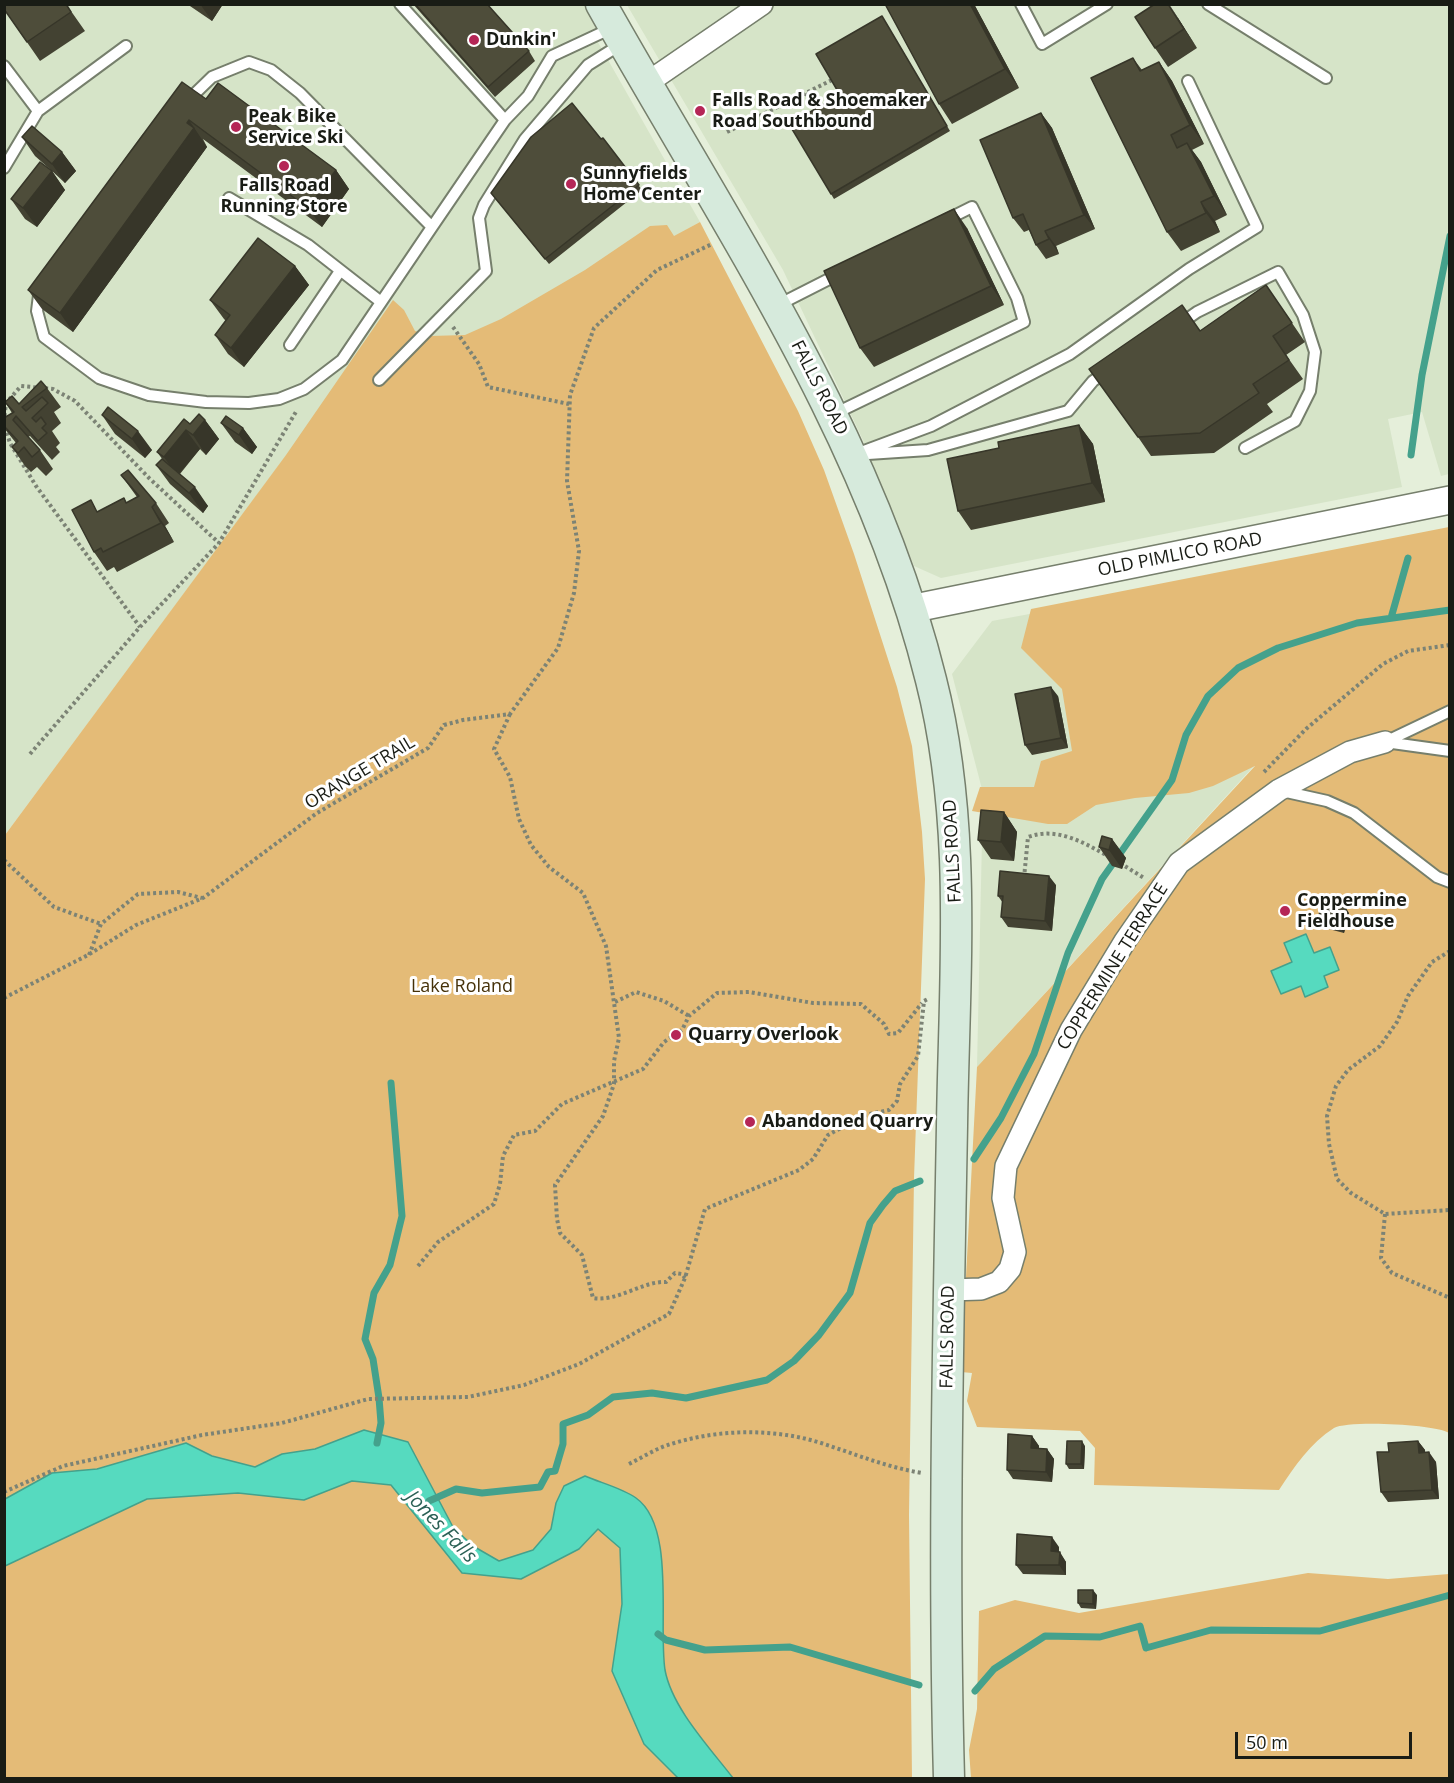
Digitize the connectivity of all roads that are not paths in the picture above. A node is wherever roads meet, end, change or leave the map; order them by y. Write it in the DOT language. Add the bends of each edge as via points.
graph roads {
  1 [pos="400,4"];
  2 [pos="762,4"];
  3 [pos="1021,4"];
  4 [pos="1107,4"];
  5 [pos="1208,4"];
  6 [pos="612,25"];
  7 [pos="126,46"];
  8 [pos="4,66"];
  9 [pos="1326,78"];
  10 [pos="1188,81"];
  11 [pos="647,83"];
  12 [pos="38,111"];
  13 [pos="505,120"];
  14 [pos="4,168"];
  15 [pos="230,198"];
  16 [pos="432,227"];
  17 [pos="930,228"];
  18 [pos="340,270"];
  19 [pos="848,270"];
  20 [pos="381,302"];
  21 [pos="776,306"];
  22 [pos="1169,331"];
  23 [pos="290,345"];
  24 [pos="1112,369"];
  25 [pos="379,380"];
  26 [pos="834,414"];
  27 [pos="1245,448"];
  28 [pos="853,455"];
  29 [pos="1449,500"];
  30 [pos="910,609"];
  31 [pos="1449,711"];
  32 [pos="1385,742"];
  33 [pos="1449,751"];
  34 [pos="1279,790"];
  35 [pos="1449,882"];
  36 [pos="949,1290"];
  37 [pos="949,1779"];
  1 -- 13 [label="lane"];
  2 -- 11 [label="street"];
  3 -- 4 [label="lane" via="1042,44"];
  5 -- 9 [label="lane"];
  6 -- 11 [label="main road, FALLS ROAD"];
  6 -- 13 [label="lane" via="552,56 528,96"];
  6 -- 25 [label="lane" via="588,64 525,139 484,205 479,218 486,272"];
  7 -- 12 [label="lane"];
  8 -- 12 [label="lane"];
  10 -- 28 [label="lane" via="1257,227 1189,269 1070,354 931,426"];
  11 -- 21 [label="main road, FALLS ROAD"];
  12 -- 14 [label="lane"];
  13 -- 16 [label="lane"];
  15 -- 18 [label="lane" via="308,245"];
  16 -- 20 [label="lane"];
  16 -- 20 [label="lane" via="300,93 271,70 249,62 212,77 147,140 61,258 39,295 37,311 44,337 99,378 149,395 249,403 279,399 304,390 342,360"];
  17 -- 26 [label="lane" via="972,207 1017,298 1024,322"];
  18 -- 20 [label="lane"];
  18 -- 23 [label="lane"];
  19 -- 21 [label="lane"];
  21 -- 26 [label="main road, FALLS ROAD"];
  22 -- 27 [label="lane" via="1197,312 1278,272 1303,315 1315,352 1310,391 1296,422"];
  24 -- 28 [label="lane" via="1093,381 1068,411 928,450"];
  26 -- 28 [label="main road, FALLS ROAD"];
  28 -- 30 [label="main road, FALLS ROAD"];
  29 -- 30 [label="street, OLD PIMLICO ROAD"];
  30 -- 36 [label="main road, FALLS ROAD" via="937,702 947,765 956,915"];
  31 -- 32 [label="lane"];
  32 -- 33 [label="lane"];
  32 -- 34 [label="street, COPPERMINE TERRACE" via="1350,752"];
  34 -- 35 [label="lane" via="1327,801 1354,813 1437,877"];
  34 -- 36 [label="street, COPPERMINE TERRACE" via="1179,863 1155,894 1071,1030 1006,1166 1003,1198 1015,1252 1010,1269 999,1282 981,1289"];
  36 -- 37 [label="main road, FALLS ROAD"];
}
